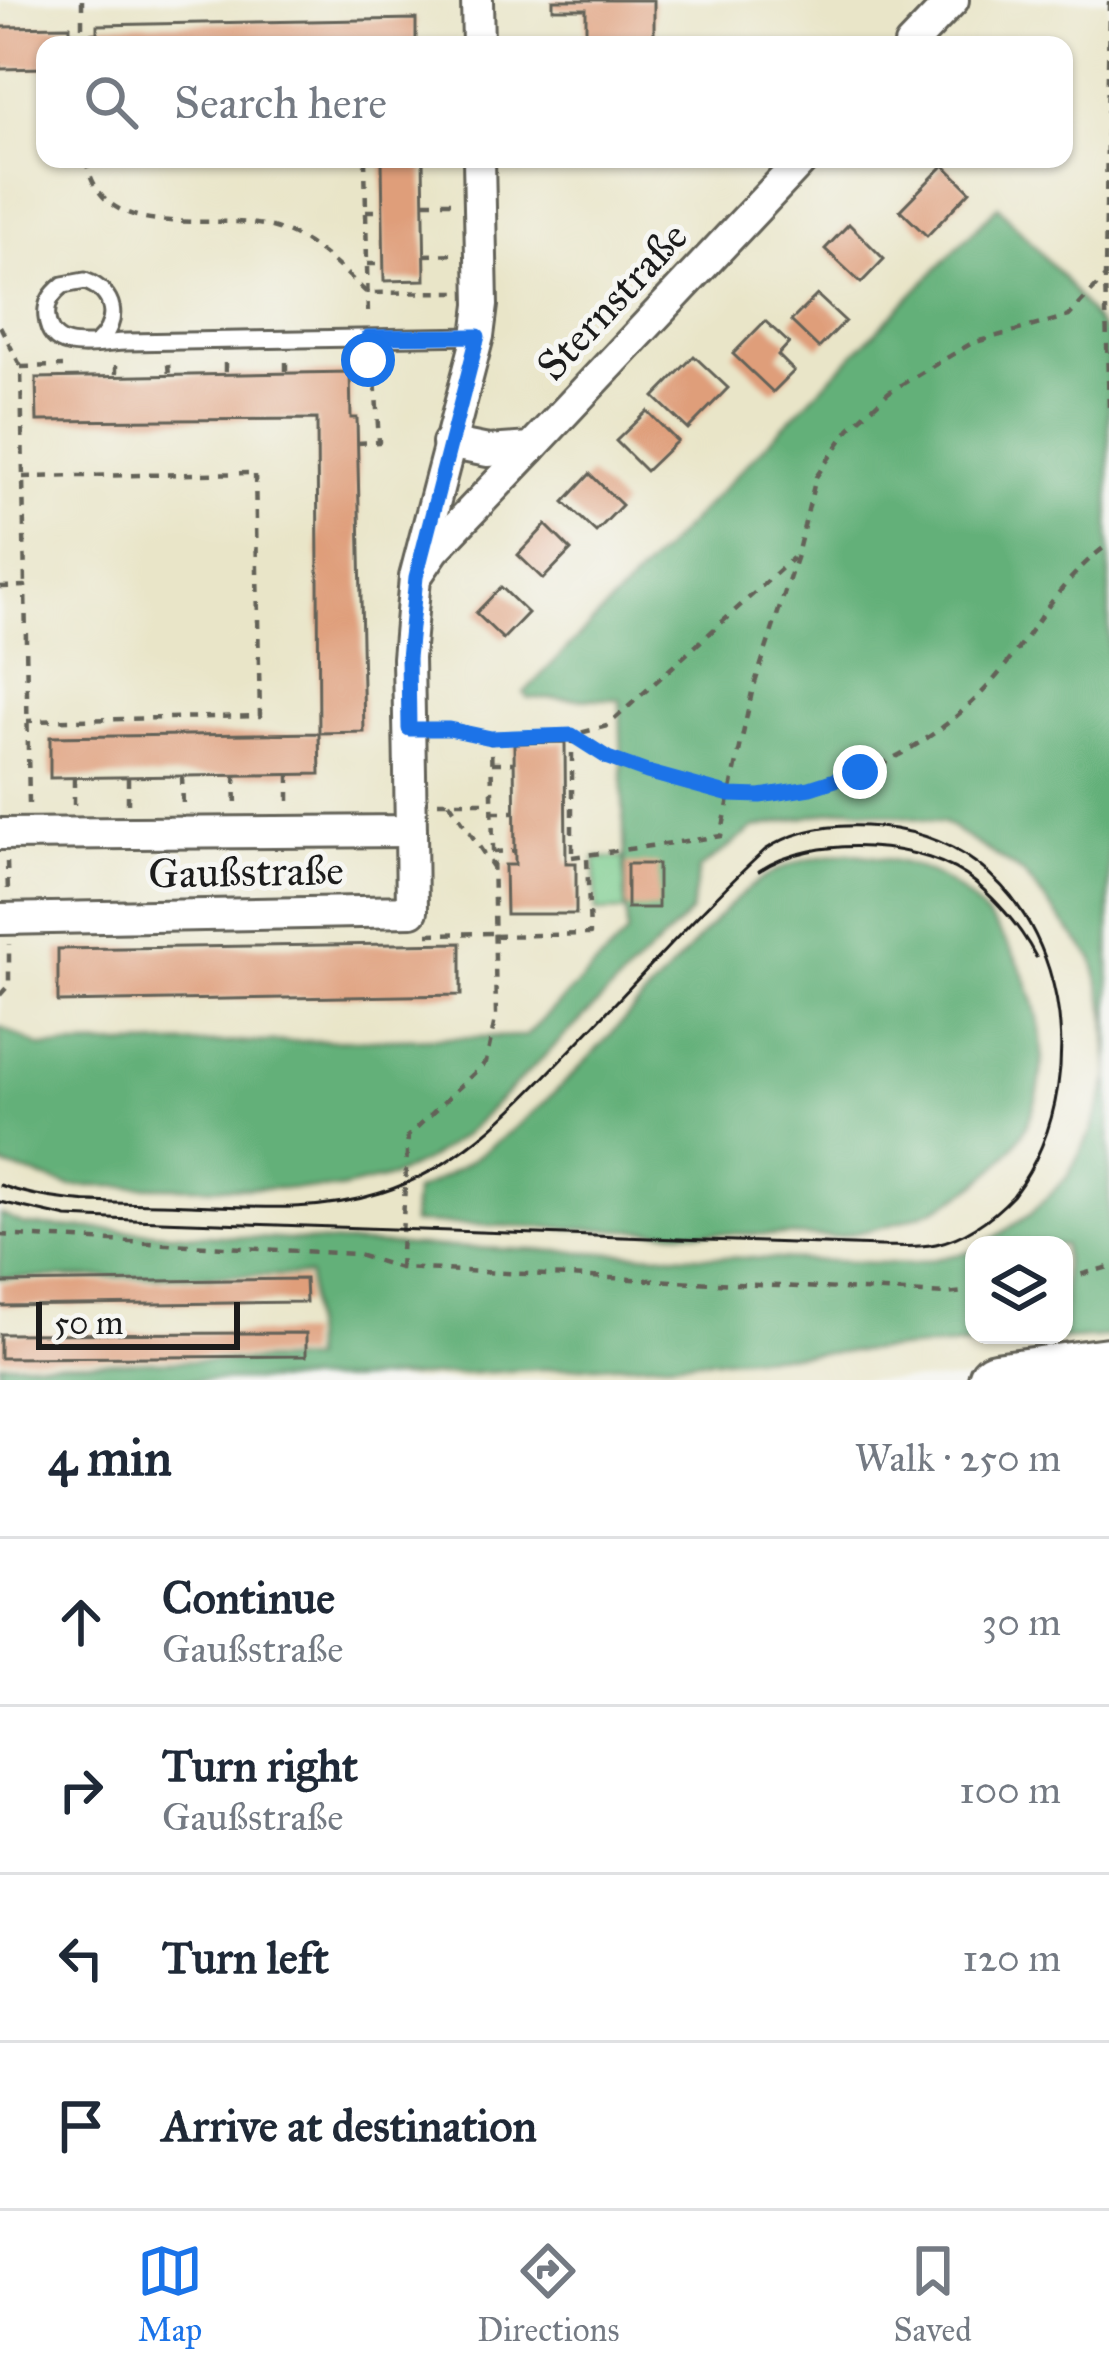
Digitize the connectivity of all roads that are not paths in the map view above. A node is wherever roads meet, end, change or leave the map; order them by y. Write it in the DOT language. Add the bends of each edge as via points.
graph roads {
  1 [pos="477,0"];
  2 [pos="952,0"];
  3 [pos="478,36"];
  4 [pos="918,36"];
  5 [pos="479,168"];
  6 [pos="795,168"];
  7 [pos="478,336"];
  8 [pos="97,343"];
  9 [pos="448,443"];
  10 [pos="531,448"];
  11 [pos="416,577"];
  12 [pos="411,831"];
  13 [pos="0,834"];
  14 [pos="4,930"];
  15 [pos="1109,1365"];
  16 [pos="996,1380"];
  1 -- 3 [label="street"];
  2 -- 4 [label="street"];
  5 -- 7 [label="street, Gaußstraße"];
  6 -- 10 [label="street, Sternstraße"];
  7 -- 8 [label="lane"];
  7 -- 9 [label="street, Gaußstraße"];
  8 -- 8 [label="lane" via="63,343 48,326 48,302 63,285 85,281 111,302 111,325"];
  9 -- 10 [label="street"];
  9 -- 11 [label="street, Gaußstraße"];
  10 -- 11 [label="street, Sternstraße"];
  11 -- 12 [label="street, Gaußstraße" via="408,658"];
  12 -- 13 [label="street, Gaußstraße"];
  12 -- 14 [label="street, Gaußstraße" via="412,911"];
  15 -- 16 [label="highway"];
}
